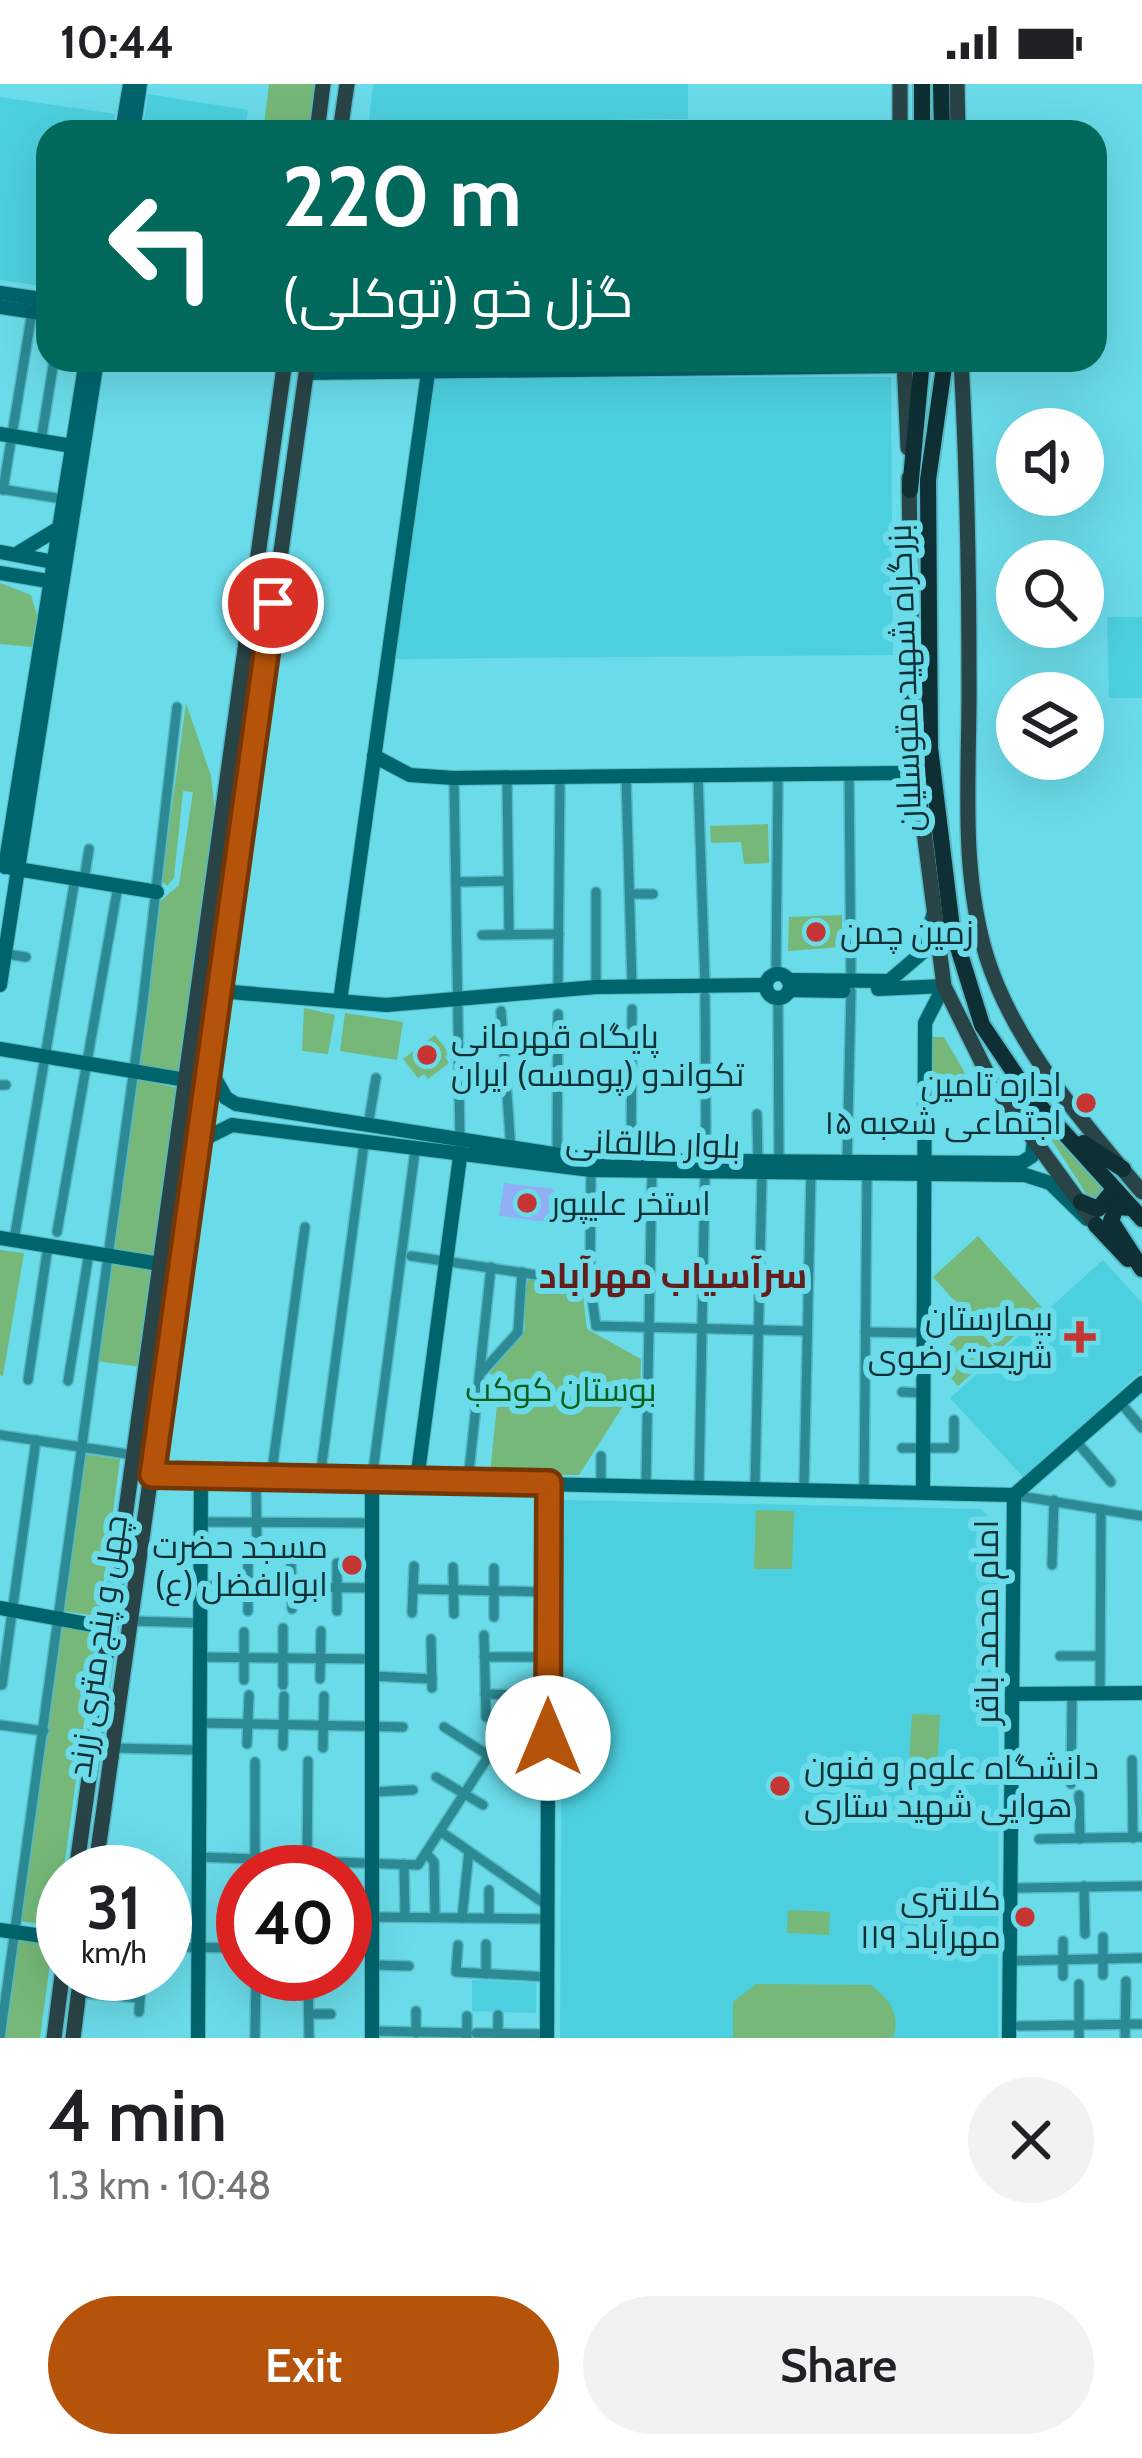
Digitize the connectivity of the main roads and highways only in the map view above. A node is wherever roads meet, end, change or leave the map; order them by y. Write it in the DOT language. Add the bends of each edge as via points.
graph roads {
  1 [pos="323,84"];
  2 [pos="347,84"];
  3 [pos="900,84"];
  4 [pos="922,84"];
  5 [pos="941,84"];
  6 [pos="957,84"];
  7 [pos="318,120"];
  8 [pos="342,120"];
  9 [pos="900,120"];
  10 [pos="922,120"];
  11 [pos="942,120"];
  12 [pos="958,120"];
  13 [pos="283,372"];
  14 [pos="306,372"];
  15 [pos="910,372"];
  16 [pos="943,372"];
  17 [pos="961,372"];
  18 [pos="910,490"];
  19 [pos="208,917"];
  20 [pos="228,926"];
  21 [pos="199,983"];
  22 [pos="219,986"];
  23 [pos="1114,1173"];
  24 [pos="1081,1202"];
  25 [pos="1139,1206"];
  26 [pos="1096,1225"];
  27 [pos="1142,1270"];
  28 [pos="80,1845"];
  29 [pos="98,1845"];
  30 [pos="59,2001"];
  31 [pos="78,2001"];
  32 [pos="54,2038"];
  33 [pos="73,2038"];
  1 -- 7 [label="main road"];
  2 -- 8 [label="main road"];
  3 -- 9 [label="main road"];
  4 -- 10 [label="highway"];
  5 -- 11 [label="highway"];
  6 -- 12 [label="main road"];
  13 -- 19 [label="main road, چهل و پنج متری زرند"];
  14 -- 20 [label="main road, چهل و پنج متری زرند"];
  15 -- 18 [label="highway, بزرگراه شهید متوسلیان"];
  16 -- 23 [label="highway, بزرگراه شهید متوسلیان" via="928,480 930,748 941,863 965,982 982,1025 1028,1093"];
  17 -- 23 [label="main road" via="968,831 977,916 1008,1005"];
  18 -- 24 [label="main road" via="917,786 944,986 991,1081"];
  19 -- 20 [label="main road" via="214,940"];
  19 -- 21 [label="main road, چهل و پنج متری زرند"];
  20 -- 22 [label="main road, چهل و پنج متری زرند"];
  21 -- 22 [label="main road"];
  21 -- 28 [label="main road, چهل و پنج متری زرند"];
  22 -- 29 [label="main road, چهل و پنج متری زرند"];
  23 -- 24 [label="highway" via="1106,1206"];
  23 -- 25 [label="highway, بزرگراه شهید متوسلیان"];
  24 -- 26 [label="main road"];
  25 -- 27 [label="highway" via="1116,1208 1111,1221"];
  26 -- 27 [label="highway"];
  30 -- 32 [label="main road"];
  31 -- 33 [label="main road"];
}
